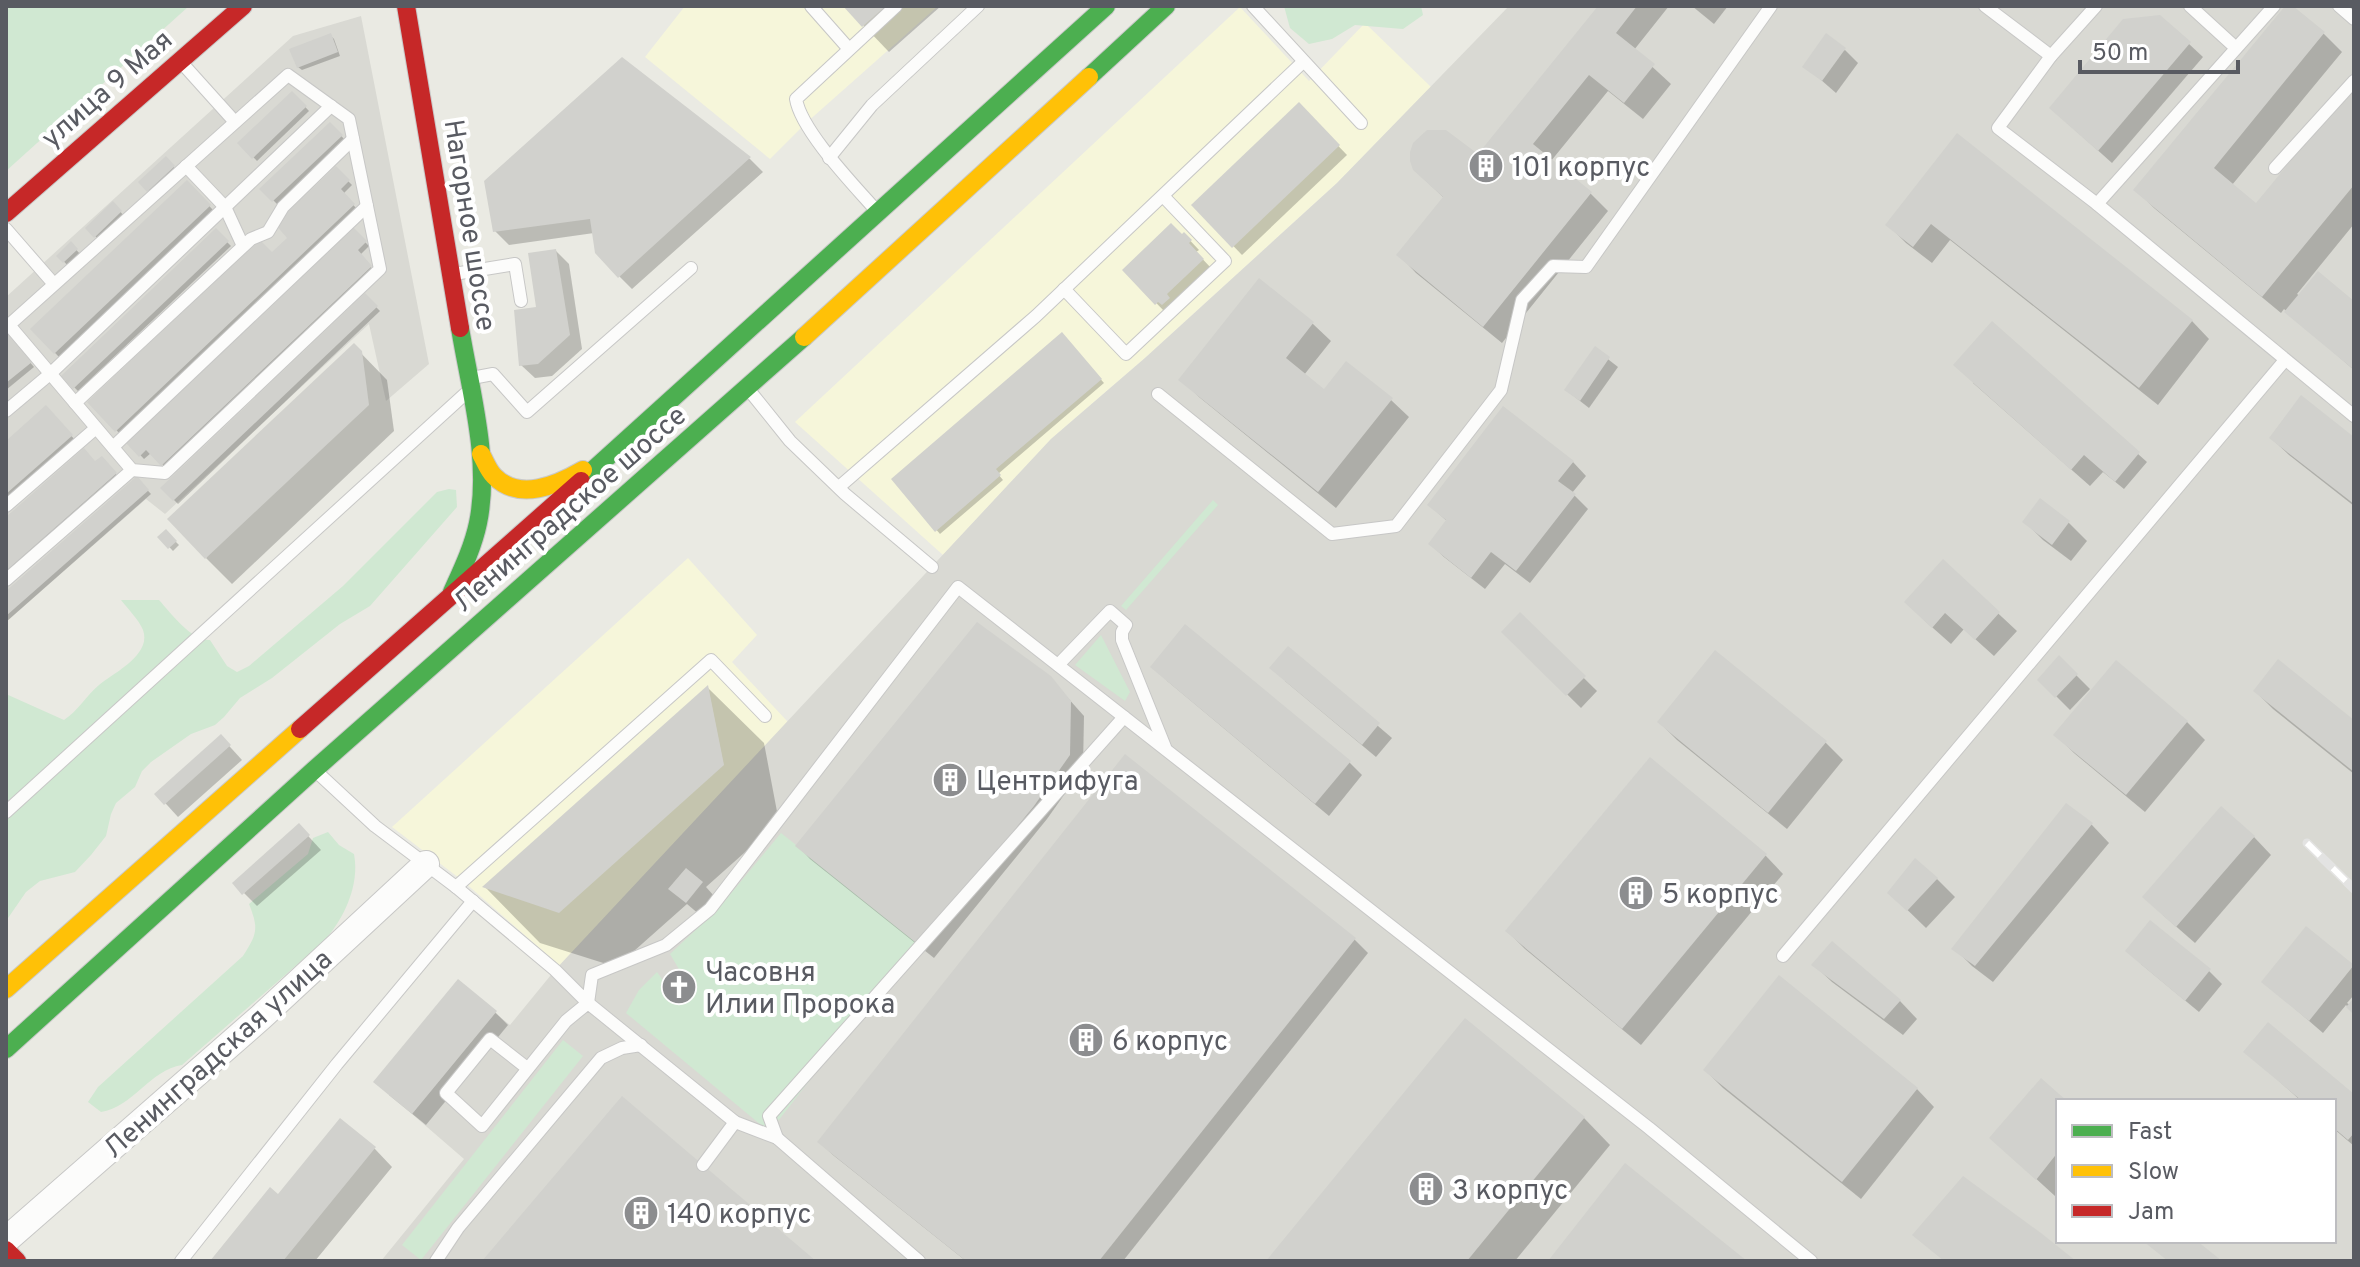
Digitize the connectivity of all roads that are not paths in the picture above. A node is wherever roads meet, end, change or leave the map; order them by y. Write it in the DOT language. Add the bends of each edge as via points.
graph roads {
  1 [pos="243,6"];
  2 [pos="406,6"];
  3 [pos="811,6"];
  4 [pos="896,6"];
  5 [pos="978,6"];
  6 [pos="1106,6"];
  7 [pos="1166,6"];
  8 [pos="1253,6"];
  9 [pos="1771,6"];
  10 [pos="1985,6"];
  11 [pos="2096,6"];
  12 [pos="2190,6"];
  13 [pos="2274,6"];
  14 [pos="2339,6"];
  15 [pos="2354,19"];
  16 [pos="2236,48"];
  17 [pos="849,49"];
  18 [pos="2051,56"];
  19 [pos="180,61"];
  20 [pos="1303,62"];
  21 [pos="2354,81"];
  22 [pos="331,106"];
  23 [pos="235,122"];
  24 [pos="1361,123"];
  25 [pos="353,139"];
  26 [pos="829,158"];
  27 [pos="186,166"];
  28 [pos="2275,168"];
  29 [pos="1163,196"];
  30 [pos="2097,204"];
  31 [pos="367,206"];
  32 [pos="225,207"];
  33 [pos="6,213"];
  34 [pos="877,213"];
  35 [pos="6,229"];
  36 [pos="243,246"];
  37 [pos="691,268"];
  38 [pos="451,274"];
  39 [pos="53,283"];
  40 [pos="1064,289"];
  41 [pos="521,301"];
  42 [pos="7,325"];
  43 [pos="2285,360"];
  44 [pos="50,374"];
  45 [pos="470,384"];
  46 [pos="748,388"];
  47 [pos="1158,394"];
  48 [pos="75,403"];
  49 [pos="6,411"];
  50 [pos="2354,416"];
  51 [pos="96,428"];
  52 [pos="113,447"];
  53 [pos="618,448"];
  54 [pos="481,454"];
  55 [pos="132,470"];
  56 [pos="839,487"];
  57 [pos="6,506"];
  58 [pos="932,567"];
  59 [pos="6,580"];
  60 [pos="450,594"];
  61 [pos="1058,665"];
  62 [pos="765,716"];
  63 [pos="1124,717"];
  64 [pos="1166,750"];
  65 [pos="314,770"];
  66 [pos="6,812"];
  67 [pos="426,864"];
  68 [pos="456,887"];
  69 [pos="473,901"];
  70 [pos="1783,956"];
  71 [pos="6,989"];
  72 [pos="588,1003"];
  73 [pos="641,1045"];
  74 [pos="6,1049"];
  75 [pos="527,1068"];
  76 [pos="735,1122"];
  77 [pos="777,1138"];
  78 [pos="703,1165"];
  79 [pos="6,1240"];
  80 [pos="6,1250"];
  81 [pos="17,1261"];
  82 [pos="181,1261"];
  83 [pos="436,1261"];
  84 [pos="919,1261"];
  85 [pos="1811,1261"];
  1 -- 19 [label="main road, улица 9 Мая"];
  2 -- 38 [label="main road, Нагорное шоссе"];
  3 -- 17 [label="lane"];
  4 -- 17 [label="lane"];
  5 -- 26 [label="lane" via="872,105"];
  6 -- 34 [label="main road, Ленинградское шоссе"];
  7 -- 46 [label="main road, Ленинградское шоссе"];
  8 -- 20 [label="lane"];
  9 -- 47 [label="lane" via="1586,267 1553,266 1522,300 1501,390 1396,526 1332,534"];
  10 -- 18 [label="lane"];
  11 -- 18 [label="lane"];
  12 -- 16 [label="lane"];
  13 -- 16 [label="lane"];
  14 -- 15 [label="lane"];
  16 -- 30 [label="lane"];
  17 -- 26 [label="lane" via="796,99 798,111"];
  18 -- 30 [label="lane" via="1998,128"];
  19 -- 23 [label="lane"];
  19 -- 33 [label="main road, улица 9 Мая"];
  20 -- 24 [label="lane"];
  20 -- 29 [label="lane"];
  21 -- 28 [label="lane"];
  22 -- 23 [label="lane" via="288,75"];
  22 -- 25 [label="lane" via="349,119"];
  22 -- 32 [label="lane"];
  23 -- 27 [label="lane"];
  25 -- 31 [label="lane"];
  25 -- 36 [label="lane" via="283,207 268,232"];
  26 -- 34 [label="lane"];
  27 -- 32 [label="lane"];
  27 -- 39 [label="lane"];
  29 -- 40 [label="lane"];
  29 -- 40 [label="lane" via="1225,261 1126,354"];
  30 -- 43 [label="lane"];
  31 -- 52 [label="lane"];
  31 -- 55 [label="lane" via="380,269 165,473"];
  32 -- 36 [label="lane"];
  32 -- 44 [label="lane"];
  34 -- 53 [label="main road, Ленинградское шоссе"];
  35 -- 39 [label="lane"];
  36 -- 48 [label="lane"];
  37 -- 45 [label="lane" via="527,412 493,374"];
  38 -- 41 [label="lane" via="515,264"];
  38 -- 45 [label="main road, Нагорное шоссе"];
  39 -- 42 [label="lane"];
  40 -- 56 [label="lane"];
  42 -- 44 [label="lane"];
  43 -- 50 [label="lane"];
  43 -- 70 [label="lane"];
  44 -- 48 [label="lane"];
  44 -- 49 [label="lane"];
  45 -- 54 [label="main road, Нагорное шоссе"];
  45 -- 66 [label="lane"];
  46 -- 56 [label="lane" via="790,441"];
  46 -- 65 [label="main road, Ленинградское шоссе"];
  48 -- 51 [label="lane"];
  51 -- 52 [label="lane"];
  51 -- 57 [label="lane"];
  52 -- 55 [label="lane"];
  53 -- 54 [label="main road" via="542,489 506,485"];
  53 -- 60 [label="main road, Ленинградское шоссе"];
  54 -- 60 [label="main road, Нагорное шоссе" via="481,520"];
  55 -- 59 [label="lane"];
  56 -- 58 [label="lane"];
  60 -- 71 [label="main road, Ленинградское шоссе"];
  61 -- 63 [label="lane"];
  61 -- 64 [label="lane" via="1110,611 1126,625 1122,640"];
  61 -- 72 [label="lane" via="958,587 710,909 666,945 592,975"];
  62 -- 68 [label="lane" via="711,660"];
  63 -- 64 [label="lane"];
  63 -- 77 [label="lane" via="769,1116"];
  64 -- 85 [label="lane"];
  65 -- 67 [label="lane"];
  65 -- 74 [label="main road, Ленинградское шоссе"];
  67 -- 68 [label="lane"];
  67 -- 79 [label="street, Ленинградская улица"];
  68 -- 69 [label="lane"];
  69 -- 72 [label="lane"];
  69 -- 82 [label="lane"];
  72 -- 73 [label="lane"];
  72 -- 75 [label="lane"];
  73 -- 76 [label="lane"];
  73 -- 83 [label="lane" via="601,1058"];
  75 -- 75 [label="lane" via="482,1126 446,1093 490,1039"];
  76 -- 77 [label="lane"];
  76 -- 78 [label="lane"];
  77 -- 84 [label="lane"];
  80 -- 81 [label="main road"];
}
